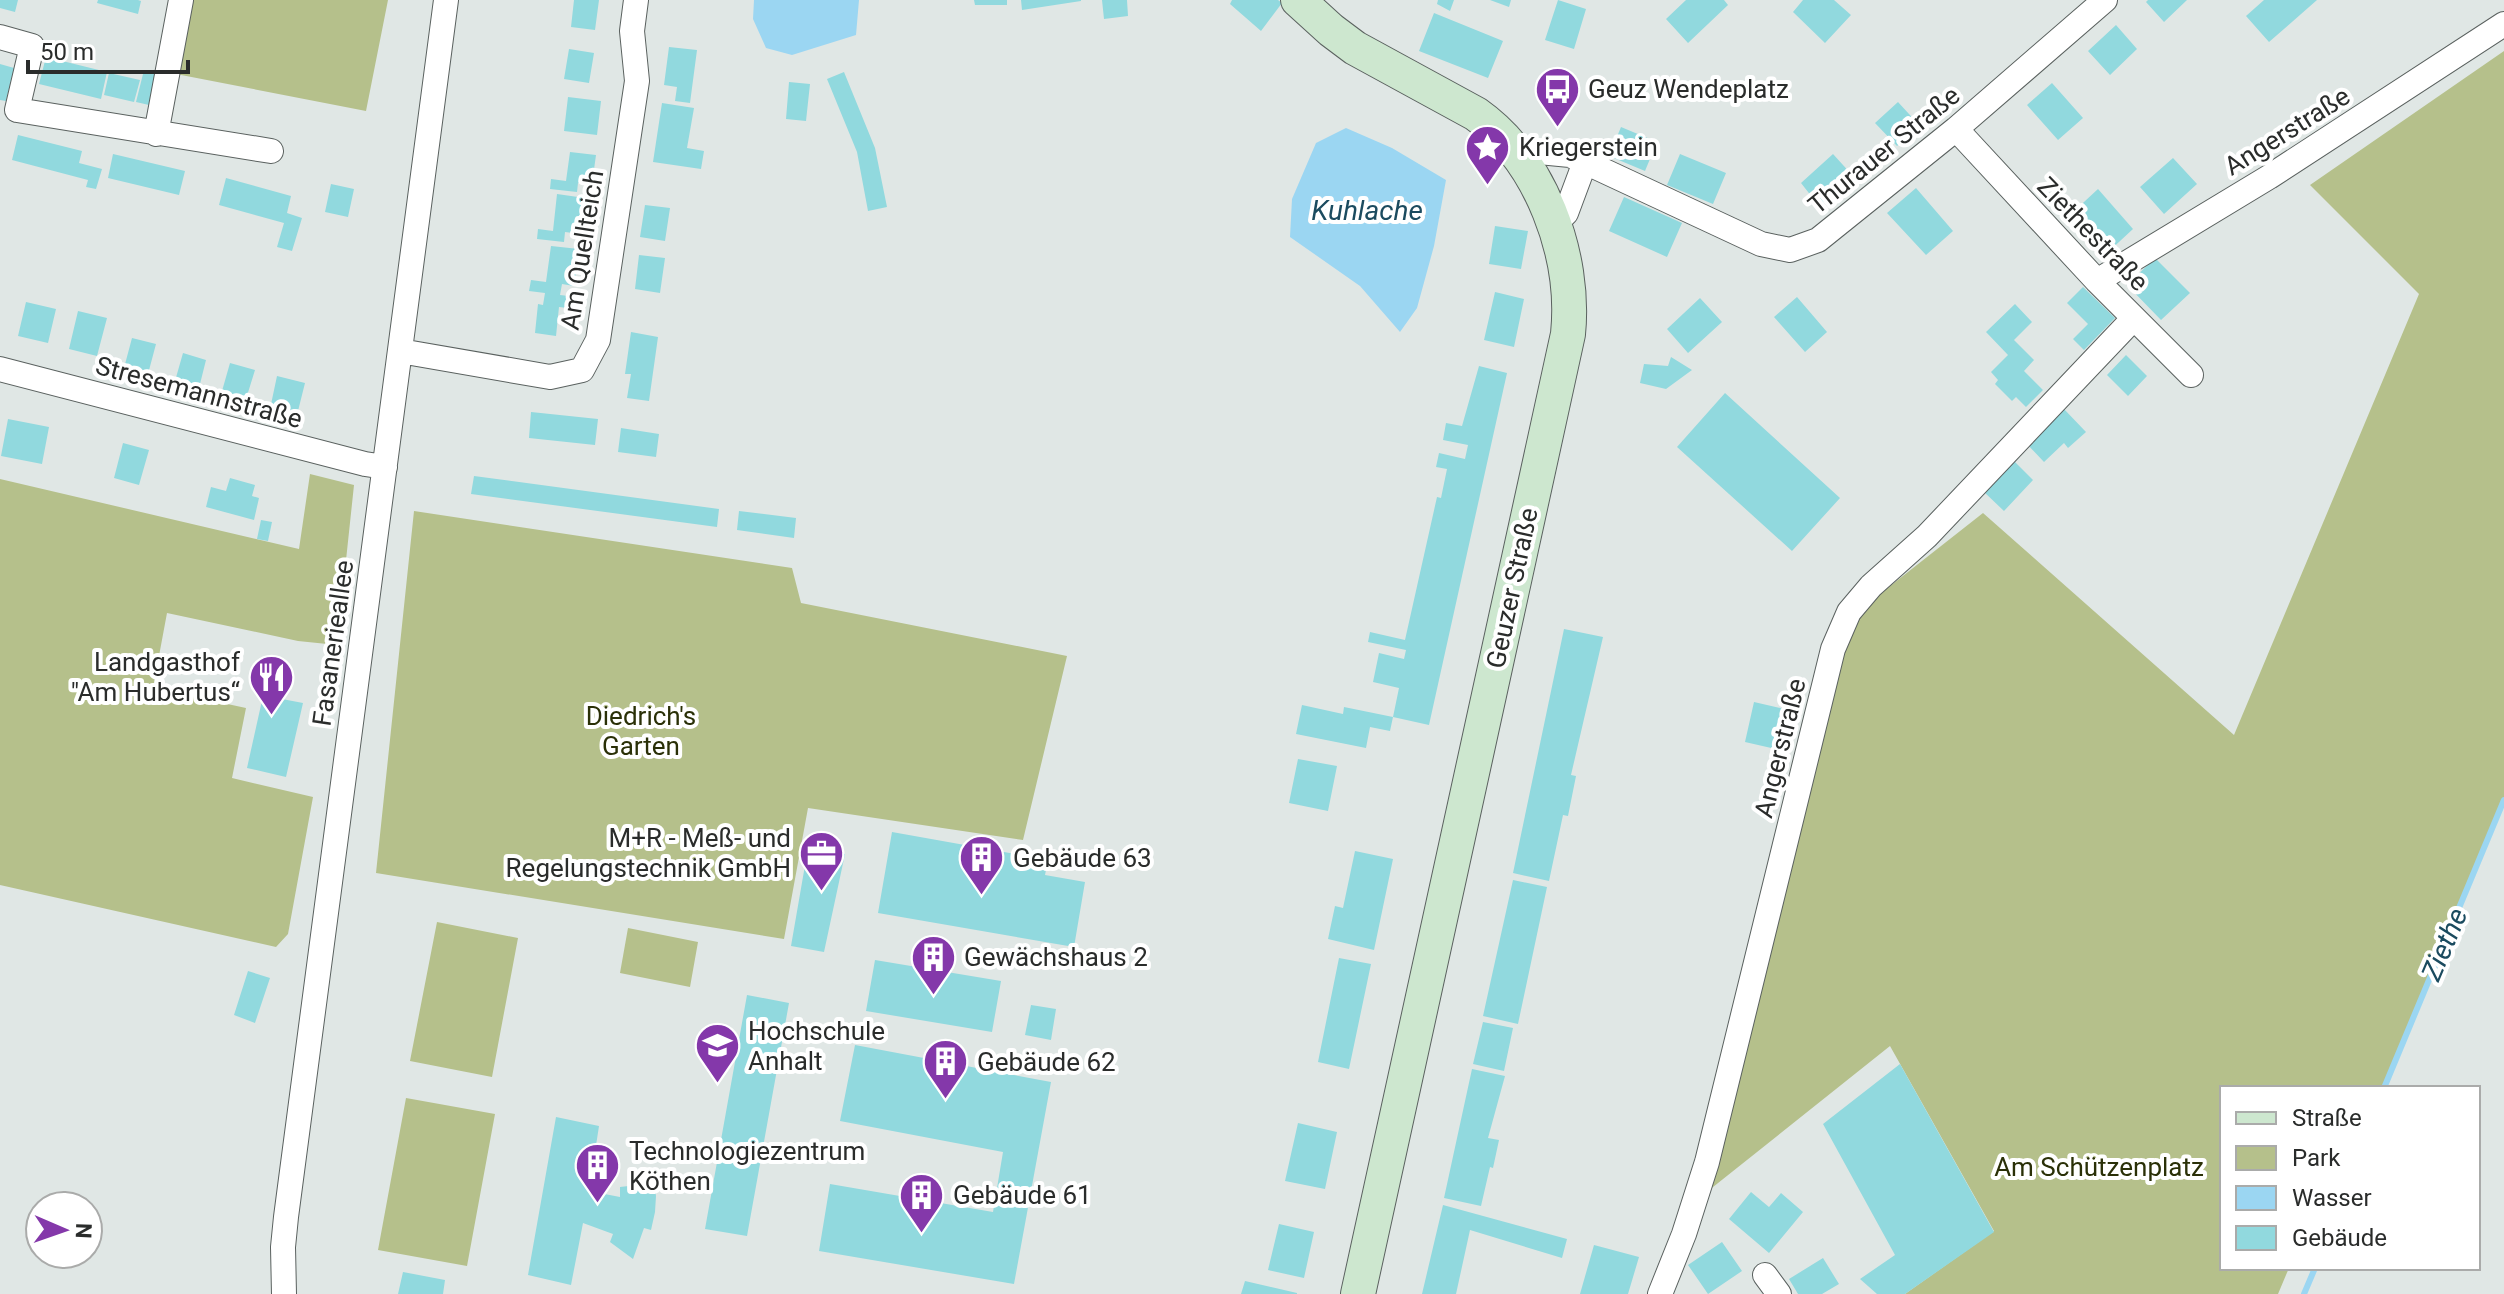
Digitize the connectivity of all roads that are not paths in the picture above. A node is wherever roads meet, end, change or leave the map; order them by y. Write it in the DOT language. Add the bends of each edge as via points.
graph roads {
  1 [pos="181,0"];
  2 [pos="446,0"];
  3 [pos="636,0"];
  4 [pos="1298,0"];
  5 [pos="2105,0"];
  6 [pos="2504,24"];
  7 [pos="0,37"];
  8 [pos="1956,129"];
  9 [pos="156,134"];
  10 [pos="271,151"];
  11 [pos="1523,160"];
  12 [pos="1585,162"];
  13 [pos="1553,226"];
  14 [pos="2097,281"];
  15 [pos="2134,318"];
  16 [pos="400,351"];
  17 [pos="0,369"];
  18 [pos="2191,375"];
  19 [pos="385,467"];
  20 [pos="284,1294"];
  21 [pos="1358,1294"];
  22 [pos="1660,1294"];
  1 -- 9 [label="street"];
  2 -- 16 [label="street, Fasanerieallee"];
  3 -- 16 [label="street, Am Quellteich" via="635,96 598,340 582,370 550,377"];
  4 -- 11 [label="main road, Geuzer Straße" via="1355,48 1493,126"];
  5 -- 8 [label="street, Thurauer Straße"];
  6 -- 14 [label="street, Angerstraße"];
  7 -- 9 [label="street" via="32,46 17,110"];
  8 -- 12 [label="street, Thurauer Straße" via="1818,240 1790,250 1761,244"];
  8 -- 14 [label="street, Ziethestraße"];
  9 -- 10 [label="street"];
  11 -- 12 [label="street, Thurauer Straße" via="1555,151"];
  11 -- 13 [label="main road, Geuzer Straße"];
  12 -- 13 [label="street" via="1566,213"];
  13 -- 21 [label="main road, Geuzer Straße" via="1568,280 1568,334"];
  14 -- 15 [label="street, Ziethestraße"];
  15 -- 18 [label="street, Ziethestraße"];
  15 -- 22 [label="street, Angerstraße" via="1849,612 1833,649 1699,1189"];
  16 -- 19 [label="street, Fasanerieallee"];
  17 -- 19 [label="street, Stresemannstraße"];
  19 -- 20 [label="street, Fasanerieallee" via="286,1217"];
}
